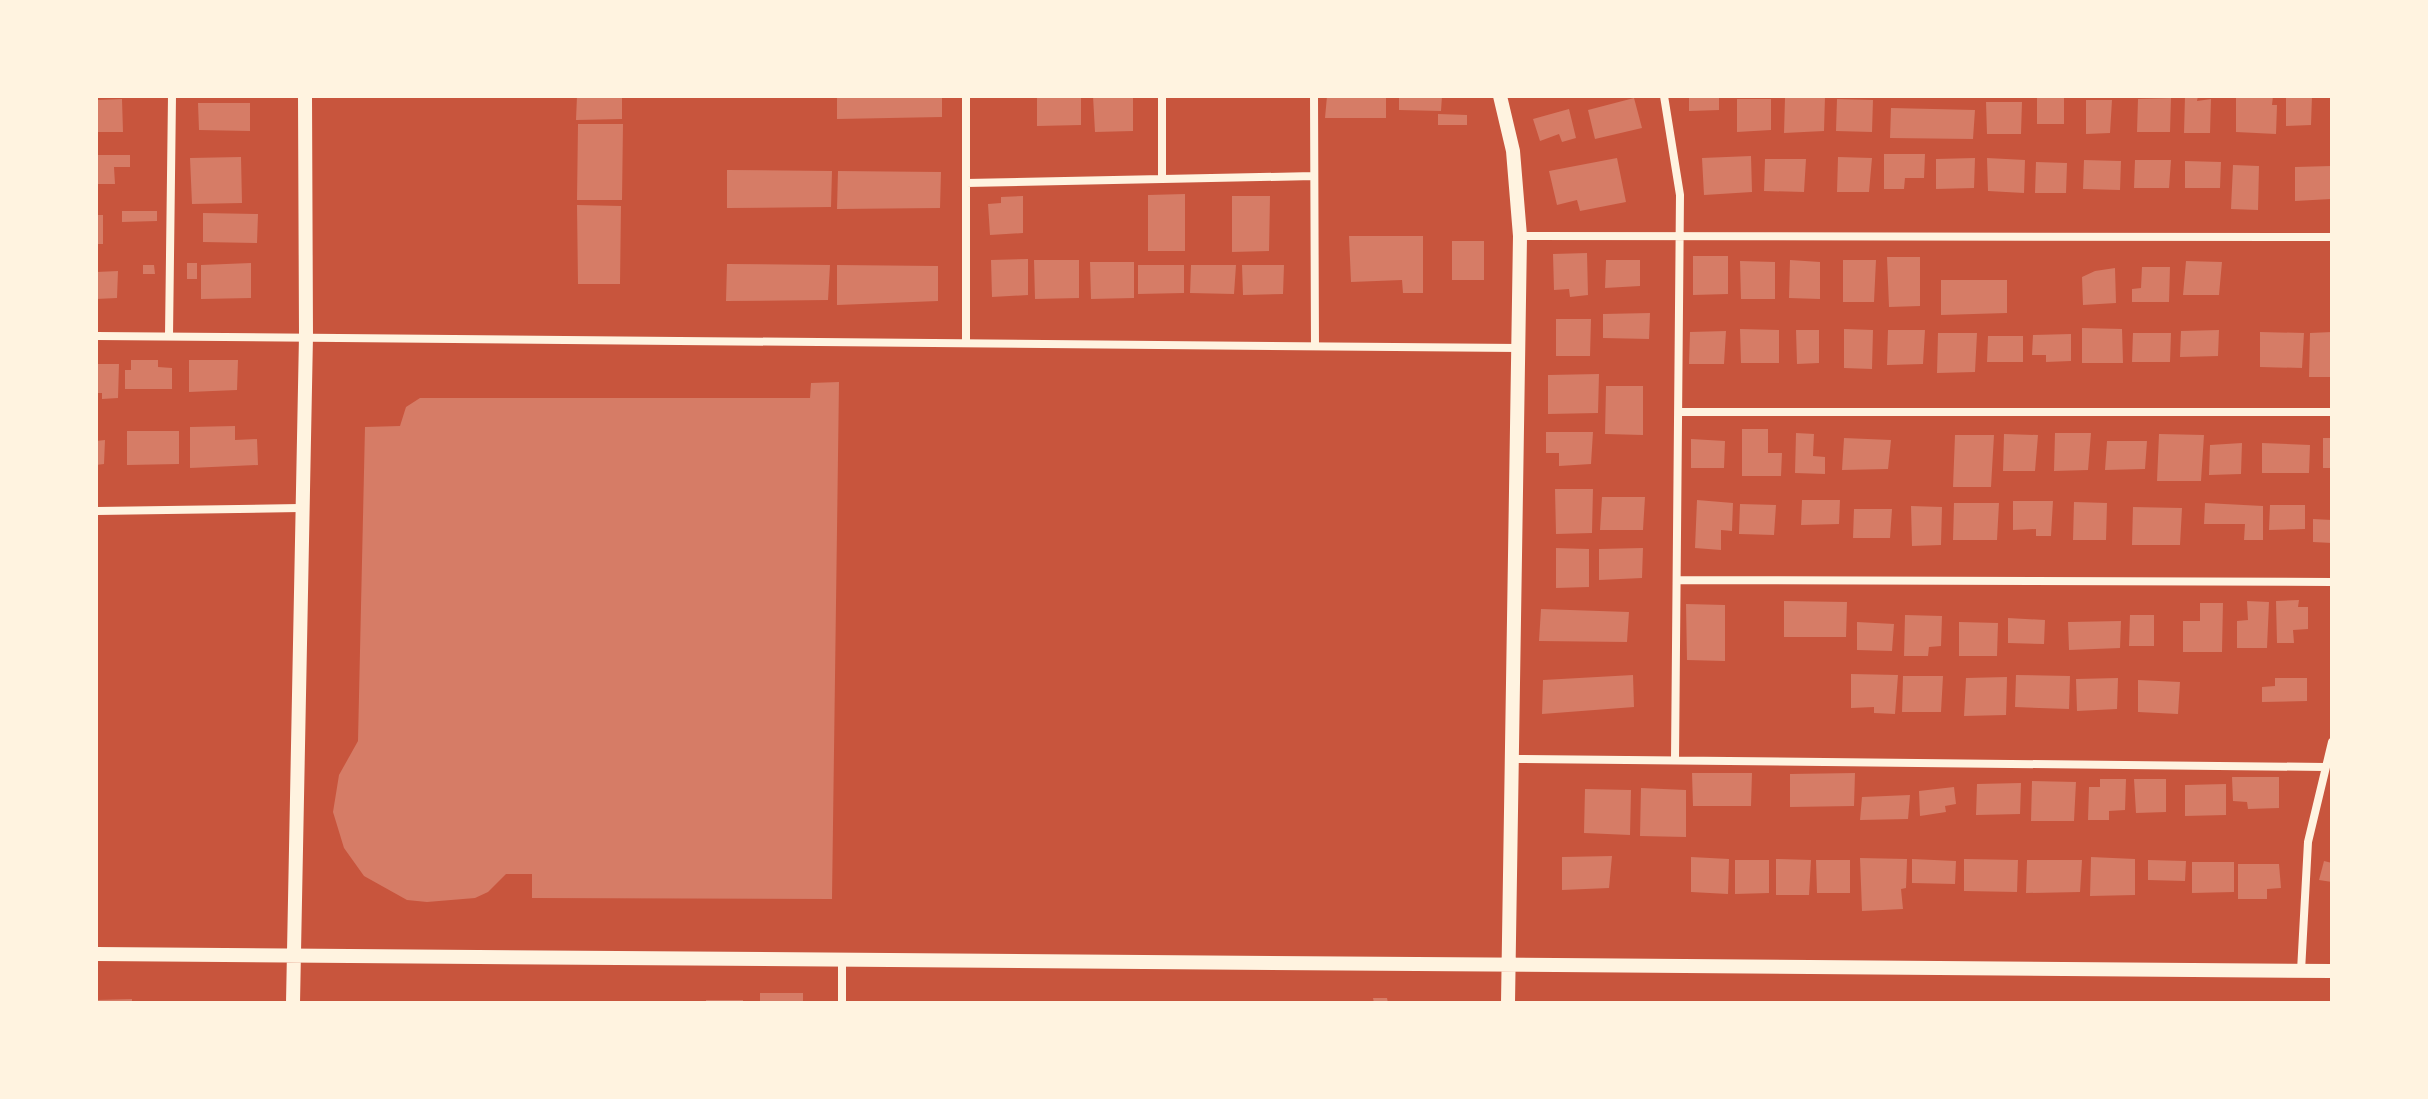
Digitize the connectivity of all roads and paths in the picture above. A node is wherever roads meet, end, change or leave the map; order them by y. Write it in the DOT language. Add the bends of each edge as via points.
graph roads {
  1 [pos="172,96"];
  2 [pos="305,96"];
  3 [pos="966,96"];
  4 [pos="1162,96"];
  5 [pos="1314,96"];
  6 [pos="1500,96"];
  7 [pos="1664,96"];
  8 [pos="1314,176"];
  9 [pos="1162,179"];
  10 [pos="966,183"];
  11 [pos="1520,236"];
  12 [pos="1680,237"];
  13 [pos="2332,237"];
  14 [pos="96,336"];
  15 [pos="169,336"];
  16 [pos="306,336"];
  17 [pos="966,342"];
  18 [pos="1315,346"];
  19 [pos="1519,348"];
  20 [pos="1679,412"];
  21 [pos="2332,412"];
  22 [pos="300,508"];
  23 [pos="96,511"];
  24 [pos="1677,580"];
  25 [pos="2332,582"];
  26 [pos="2332,742"];
  27 [pos="1514,759"];
  28 [pos="1675,760"];
  29 [pos="2325,767"];
  30 [pos="96,954"];
  31 [pos="294,955"];
  32 [pos="842,960"];
  33 [pos="1510,963"];
  34 [pos="2301,971"];
  35 [pos="2332,971"];
  36 [pos="293,1003"];
  37 [pos="842,1003"];
  38 [pos="1508,1003"];
  1 -- 15 [label="street"];
  2 -- 16 [label="street"];
  3 -- 10 [label="street"];
  4 -- 9 [label="street"];
  5 -- 8 [label="street"];
  6 -- 11 [label="street" via="1513,151"];
  7 -- 12 [label="street" via="1680,195"];
  8 -- 9 [label="street"];
  8 -- 18 [label="street"];
  9 -- 10 [label="street"];
  10 -- 17 [label="street"];
  11 -- 12 [label="street"];
  11 -- 19 [label="street"];
  12 -- 13 [label="street"];
  12 -- 20 [label="street"];
  14 -- 15 [label="street"];
  15 -- 16 [label="street"];
  16 -- 17 [label="street"];
  16 -- 22 [label="street"];
  17 -- 18 [label="street"];
  18 -- 19 [label="street"];
  19 -- 27 [label="street"];
  20 -- 21 [label="street"];
  20 -- 24 [label="street"];
  22 -- 23 [label="street"];
  22 -- 31 [label="street"];
  24 -- 25 [label="street"];
  24 -- 28 [label="street"];
  26 -- 29 [label="street"];
  27 -- 28 [label="street"];
  27 -- 33 [label="street"];
  28 -- 29 [label="street"];
  29 -- 34 [label="street" via="2308,842"];
  30 -- 31 [label="street"];
  31 -- 32 [label="street"];
  31 -- 36 [label="street"];
  32 -- 33 [label="street"];
  32 -- 37 [label="street"];
  33 -- 34 [label="street"];
  33 -- 38 [label="street"];
  34 -- 35 [label="street"];
}
